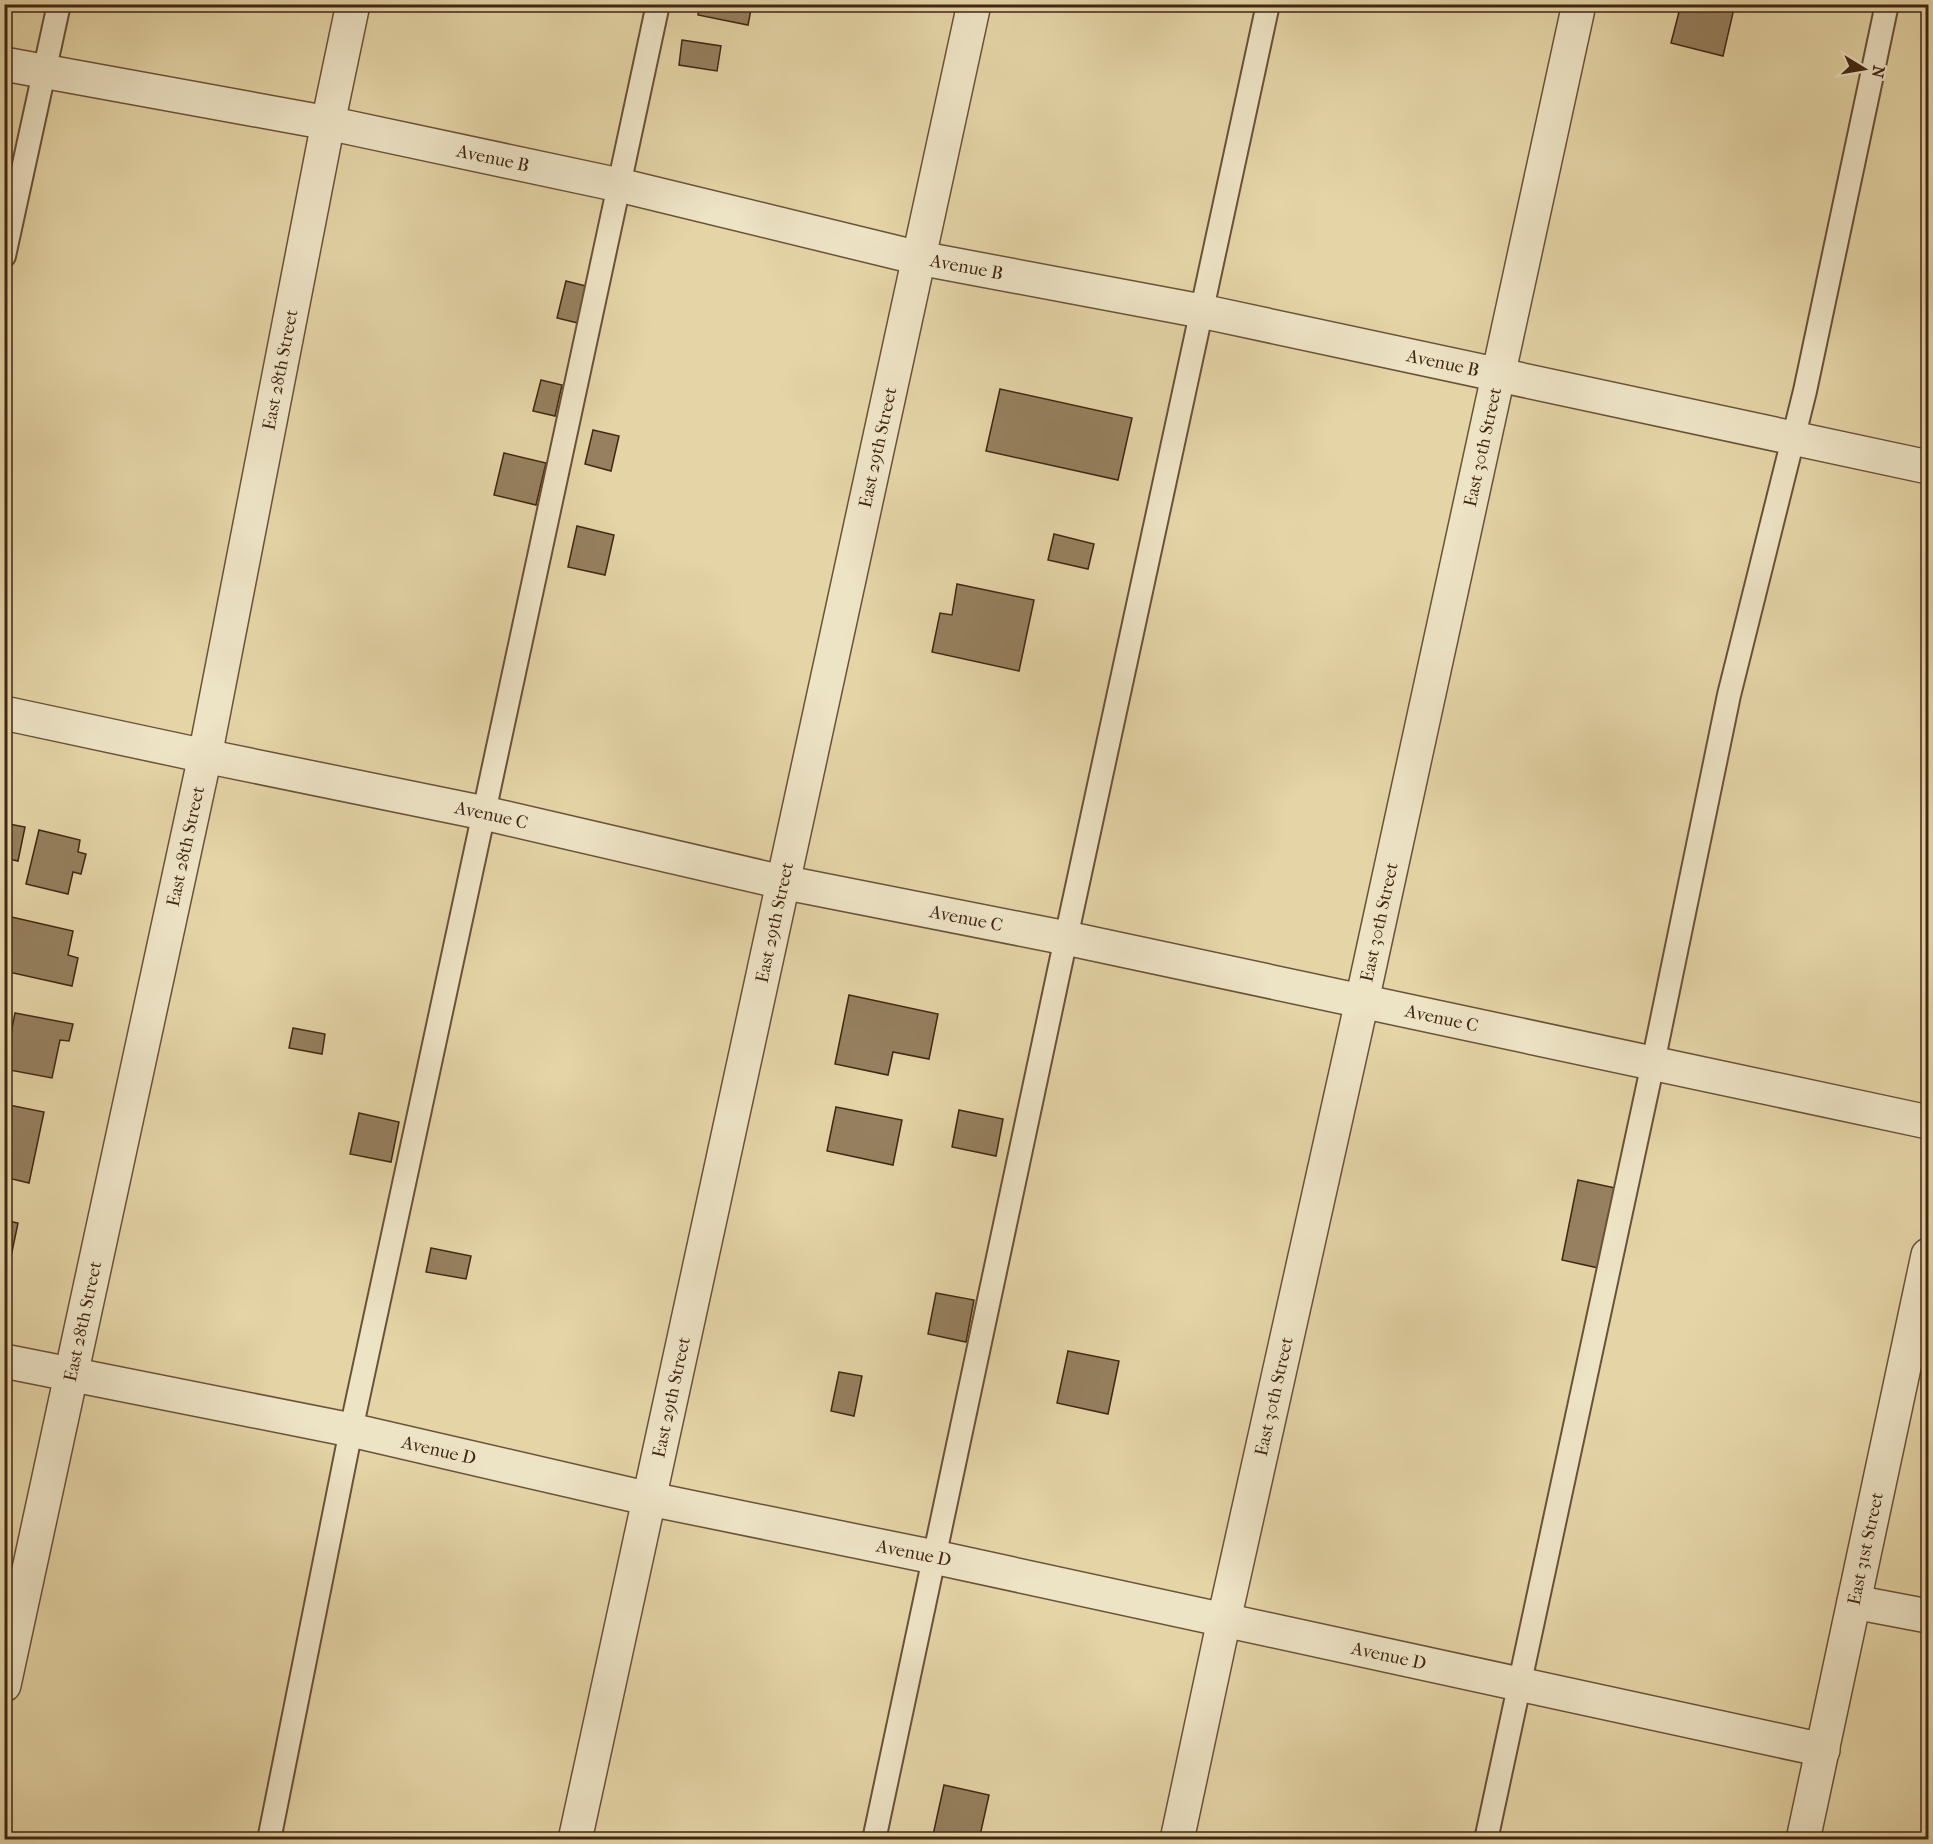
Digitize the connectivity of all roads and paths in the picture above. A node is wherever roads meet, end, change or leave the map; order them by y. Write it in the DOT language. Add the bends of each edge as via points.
graph roads {
  1 [pos="59,4"];
  2 [pos="353,4"];
  3 [pos="658,4"];
  4 [pos="974,4"];
  5 [pos="1268,4"];
  6 [pos="1579,4"];
  7 [pos="1887,4"];
  8 [pos="4,64"];
  9 [pos="45,70"];
  10 [pos="328,123"];
  11 [pos="619,185"];
  12 [pos="4,256"];
  13 [pos="919,258"];
  14 [pos="1201,311"];
  15 [pos="1499,374"];
  16 [pos="1793,438"];
  17 [pos="1929,467"];
  18 [pos="4,713"];
  19 [pos="205,756"];
  20 [pos="484,813"];
  21 [pos="782,882"];
  22 [pos="1066,938"];
  23 [pos="1362,1001"];
  24 [pos="1653,1063"];
  25 [pos="1929,1122"];
  26 [pos="1929,1256"];
  27 [pos="4,1361"];
  28 [pos="72,1376"];
  29 [pos="351,1430"];
  30 [pos="650,1499"];
  31 [pos="934,1557"];
  32 [pos="1854,1602"];
  33 [pos="1929,1616"];
  34 [pos="1224,1620"];
  35 [pos="1518,1684"];
  36 [pos="4,1685"];
  37 [pos="1823,1750"];
  38 [pos="269,1839"];
  39 [pos="575,1839"];
  40 [pos="874,1839"];
  41 [pos="1178,1839"];
  42 [pos="1486,1839"];
  43 [pos="1803,1839"];
  1 -- 9 [label="lane"];
  2 -- 10 [label="street, East 28th Street"];
  3 -- 11 [label="lane"];
  4 -- 13 [label="street, East 29th Street"];
  5 -- 14 [label="lane"];
  6 -- 15 [label="street, East 30th Street"];
  7 -- 16 [label="lane"];
  8 -- 9 [label="street, Avenue B"];
  9 -- 10 [label="street, Avenue B"];
  9 -- 12 [label="lane"];
  10 -- 11 [label="street, Avenue B"];
  10 -- 19 [label="street, East 28th Street"];
  11 -- 13 [label="street, Avenue B"];
  11 -- 20 [label="lane"];
  13 -- 14 [label="street, Avenue B"];
  13 -- 21 [label="street, East 29th Street"];
  14 -- 15 [label="street, Avenue B"];
  14 -- 22 [label="lane"];
  15 -- 16 [label="street, Avenue B"];
  15 -- 23 [label="street, East 30th Street"];
  16 -- 17 [label="street, Avenue B"];
  16 -- 24 [label="lane" via="1729,694"];
  18 -- 19 [label="street, Avenue C"];
  19 -- 20 [label="street, Avenue C"];
  19 -- 28 [label="street, East 28th Street"];
  20 -- 21 [label="street, Avenue C"];
  20 -- 29 [label="lane"];
  21 -- 22 [label="street, Avenue C"];
  21 -- 30 [label="street, East 29th Street"];
  22 -- 23 [label="street, Avenue C"];
  22 -- 31 [label="lane"];
  23 -- 24 [label="street, Avenue C"];
  23 -- 34 [label="street, East 30th Street"];
  24 -- 25 [label="street, Avenue C"];
  24 -- 35 [label="lane"];
  26 -- 32 [label="street, East 31st Street"];
  27 -- 28 [label="street, Avenue D"];
  28 -- 29 [label="street, Avenue D"];
  28 -- 36 [label="street, East 28th Street"];
  29 -- 30 [label="street, Avenue D"];
  29 -- 38 [label="lane"];
  30 -- 31 [label="street, Avenue D"];
  30 -- 39 [label="street, East 29th Street"];
  31 -- 34 [label="street, Avenue D"];
  31 -- 40 [label="lane"];
  32 -- 33 [label="street"];
  32 -- 37 [label="street, East 31st Street"];
  34 -- 35 [label="street, Avenue D"];
  34 -- 41 [label="street, East 30th Street"];
  35 -- 37 [label="street, Avenue D"];
  35 -- 42 [label="lane"];
  37 -- 43 [label="street, East 31st Street"];
}
